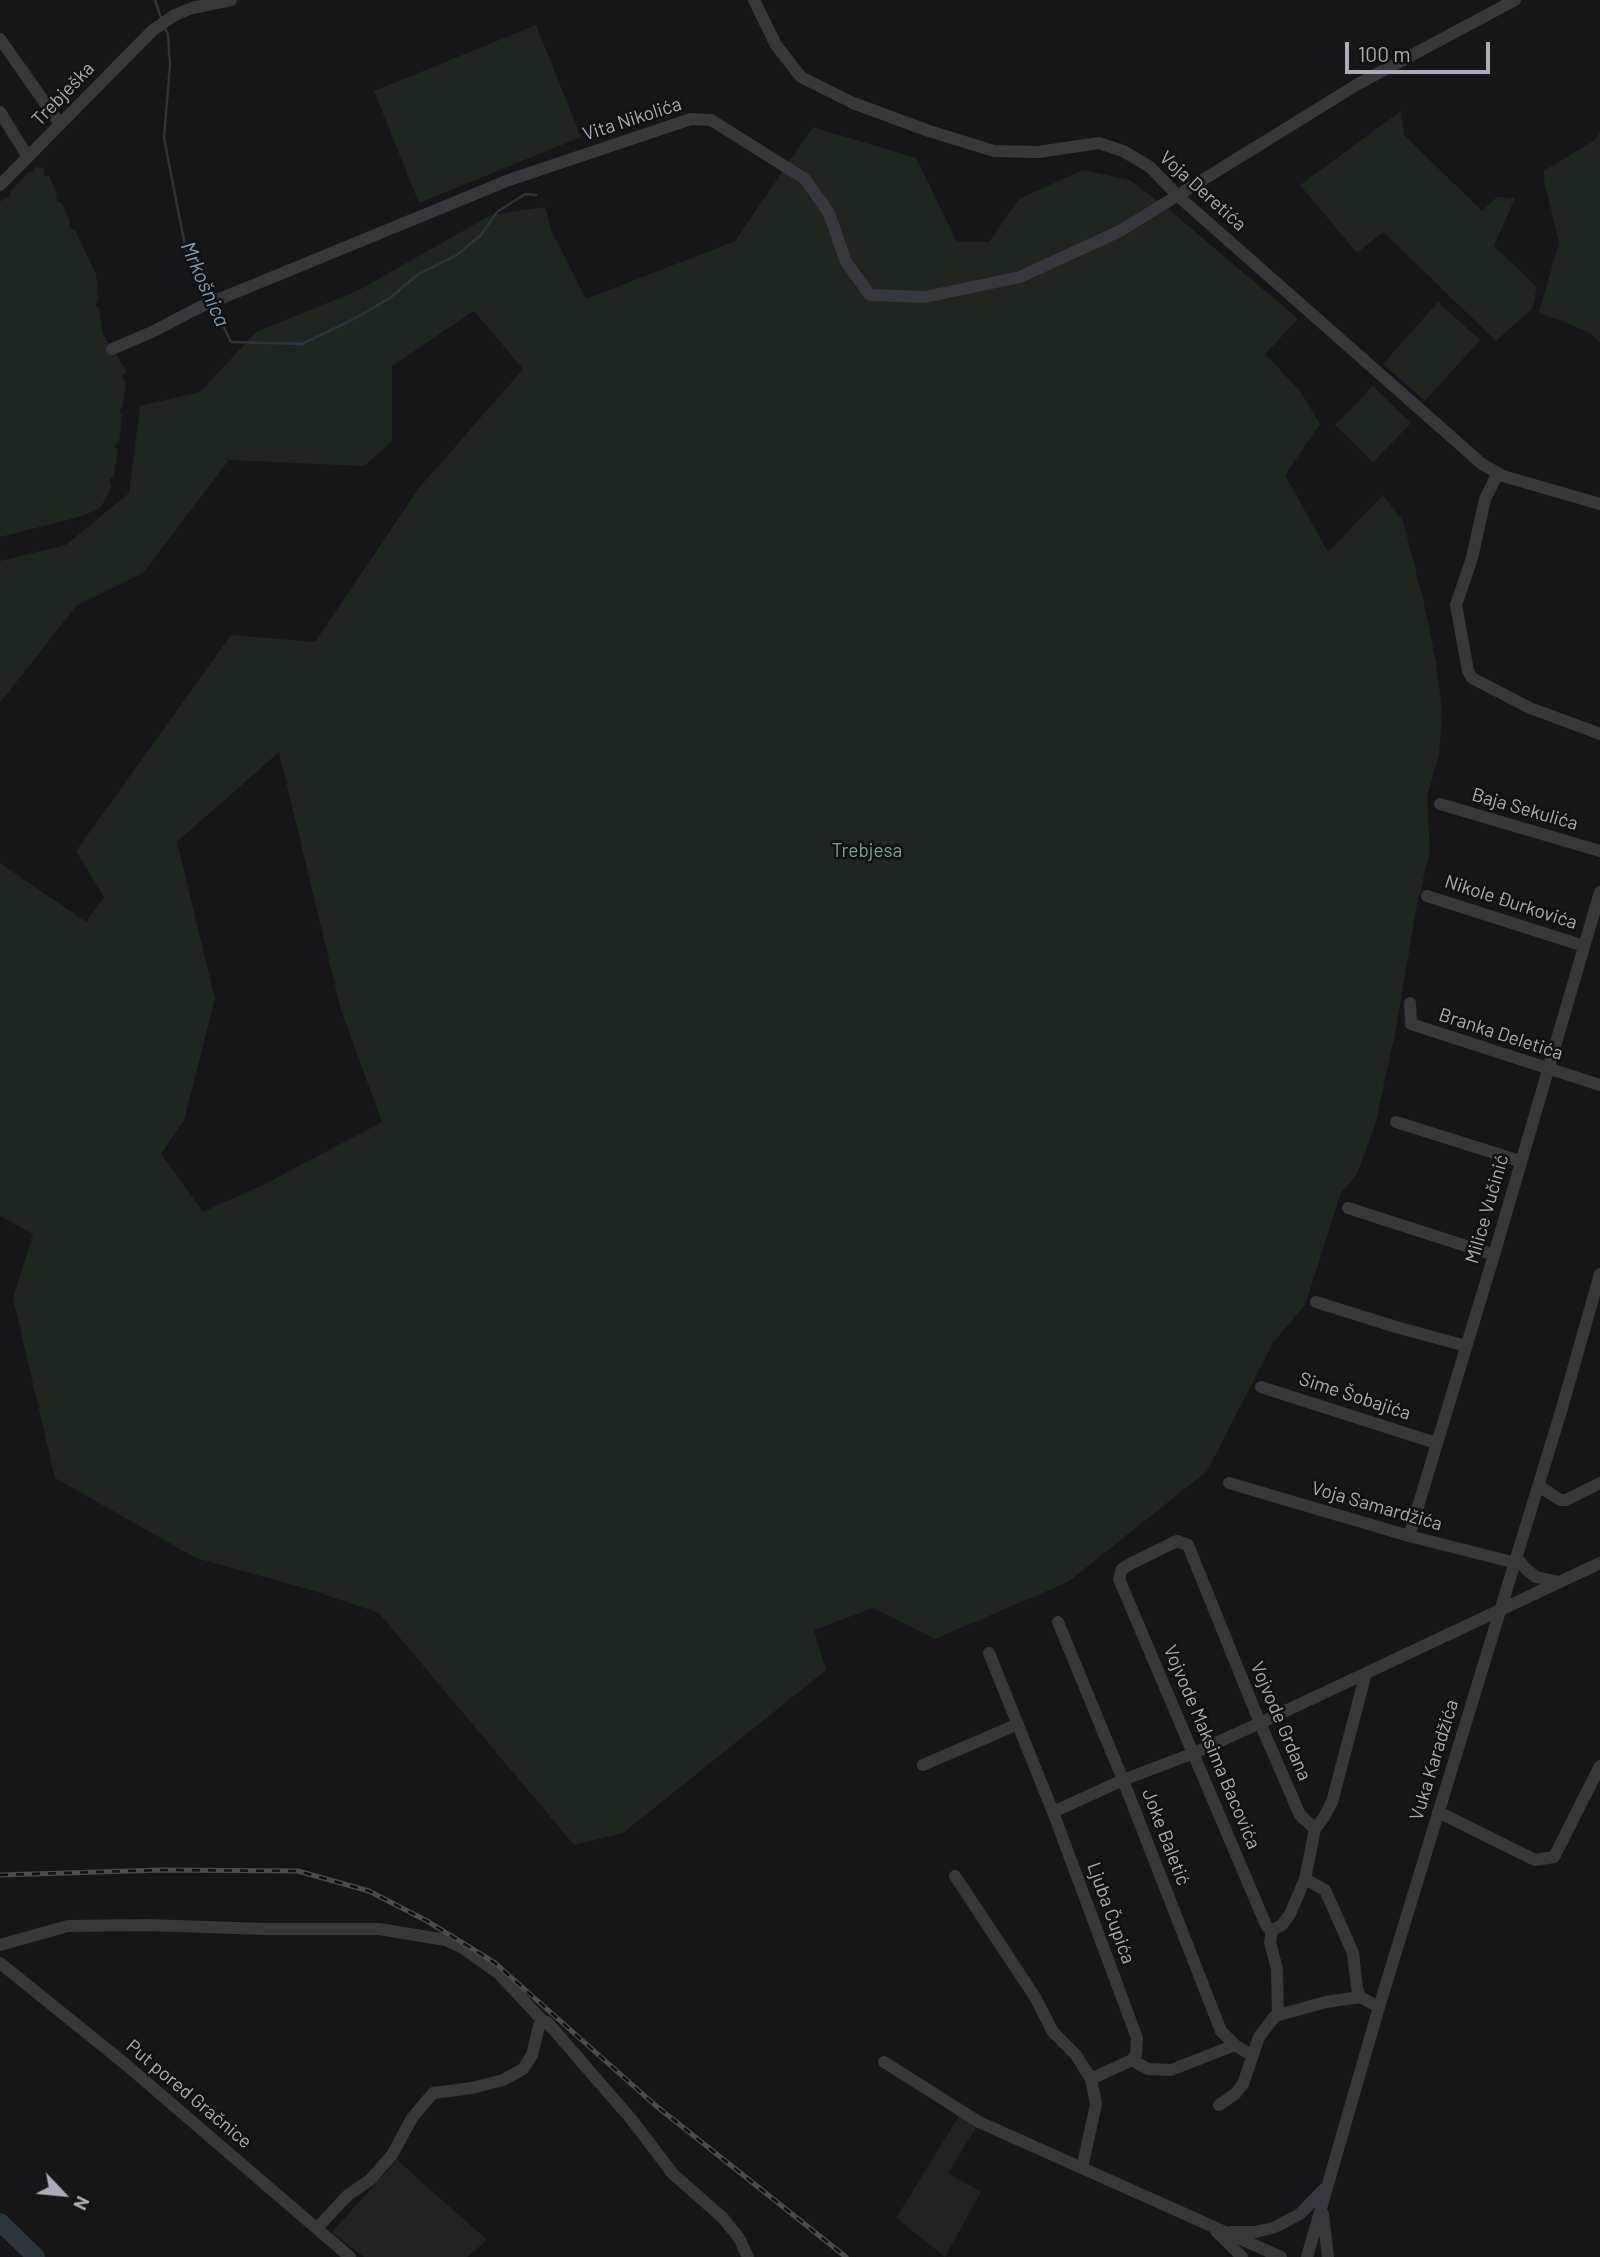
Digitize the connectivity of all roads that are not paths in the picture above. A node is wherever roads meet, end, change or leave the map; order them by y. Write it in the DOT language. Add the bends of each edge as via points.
graph roads {
  1 [pos="231,0"];
  2 [pos="754,0"];
  3 [pos="1515,0"];
  4 [pos="0,39"];
  5 [pos="0,112"];
  6 [pos="60,124"];
  7 [pos="28,157"];
  8 [pos="0,184"];
  9 [pos="1178,196"];
  10 [pos="112,349"];
  11 [pos="1498,473"];
  12 [pos="1600,504"];
  13 [pos="1600,734"];
  14 [pos="1440,804"];
  15 [pos="1600,851"];
  16 [pos="1600,892"];
  17 [pos="1427,896"];
  18 [pos="1584,946"];
  19 [pos="1409,1003"];
  20 [pos="1548,1070"];
  21 [pos="1600,1086"];
  22 [pos="1396,1122"];
  23 [pos="1520,1161"];
  24 [pos="1348,1209"];
  25 [pos="1494,1255"];
  26 [pos="1600,1274"];
  27 [pos="1316,1301"];
  28 [pos="1466,1346"];
  29 [pos="1261,1387"];
  30 [pos="1436,1443"];
  31 [pos="1229,1483"];
  32 [pos="1600,1483"];
  33 [pos="1539,1486"];
  34 [pos="1409,1536"];
  35 [pos="1516,1560"];
  36 [pos="1600,1563"];
  37 [pos="1119,1579"];
  38 [pos="1561,1582"];
  39 [pos="1501,1611"];
  40 [pos="1058,1622"];
  41 [pos="989,1653"];
  42 [pos="1366,1674"];
  43 [pos="1259,1723"];
  44 [pos="1018,1724"];
  45 [pos="1194,1753"];
  46 [pos="923,1765"];
  47 [pos="1600,1766"];
  48 [pos="1123,1780"];
  49 [pos="1053,1812"];
  50 [pos="1438,1812"];
  51 [pos="1315,1829"];
  52 [pos="955,1877"];
  53 [pos="1305,1879"];
  54 [pos="1270,1929"];
  55 [pos="0,1945"];
  56 [pos="0,1963"];
  57 [pos="1360,1997"];
  58 [pos="1379,2007"];
  59 [pos="1278,2015"];
  60 [pos="543,2021"];
  61 [pos="1235,2045"];
  62 [pos="1251,2055"];
  63 [pos="1132,2060"];
  64 [pos="884,2062"];
  65 [pos="1091,2079"];
  66 [pos="1219,2105"];
  67 [pos="1082,2168"];
  68 [pos="1325,2189"];
  69 [pos="1208,2224"];
  70 [pos="317,2228"];
  71 [pos="1227,2232"];
  72 [pos="351,2257"];
  73 [pos="748,2257"];
  74 [pos="1242,2257"];
  75 [pos="1281,2257"];
  76 [pos="1307,2257"];
  77 [pos="1328,2257"];
  1 -- 6 [label="street, Trebješka" via="192,8 153,30"];
  2 -- 9 [label="street, Voja Deretića" via="776,45 801,77 853,103 994,151 1038,152 1099,143 1150,166"];
  3 -- 9 [label="street" via="1357,85"];
  4 -- 6 [label="street"];
  5 -- 7 [label="street"];
  6 -- 7 [label="street, Trebješka"];
  7 -- 8 [label="street, Trebješka"];
  9 -- 10 [label="street, Vita Nikolića" via="1120,231 1020,277 925,297 870,295 846,262 829,213 804,179 711,120 691,119 514,178 201,307"];
  9 -- 11 [label="street, Voja Deretića" via="1433,423"];
  11 -- 12 [label="street, Voja Deretića"];
  11 -- 13 [label="street" via="1485,499 1456,605 1468,671 1472,678 1530,708"];
  14 -- 15 [label="street, Baja Sekulića"];
  16 -- 18 [label="street, Milice Vučinić"];
  17 -- 18 [label="street, Nikole Đurkovića"];
  18 -- 20 [label="street, Milice Vučinić"];
  19 -- 20 [label="street, Branka Deletića" via="1411,1024"];
  20 -- 21 [label="street, Branka Deletića"];
  20 -- 23 [label="street, Milice Vučinić"];
  22 -- 23 [label="street"];
  23 -- 25 [label="street, Milice Vučinić"];
  24 -- 25 [label="street"];
  25 -- 28 [label="street, Milice Vučinić"];
  26 -- 33 [label="street, Vuka Karadžića"];
  27 -- 28 [label="street"];
  28 -- 30 [label="street, Milice Vučinić"];
  29 -- 30 [label="street, Sime Šobajića"];
  30 -- 34 [label="street, Milice Vučinić"];
  31 -- 34 [label="street, Voja Samardžića"];
  32 -- 33 [label="street" via="1566,1500"];
  33 -- 35 [label="street, Vuka Karadžića"];
  34 -- 35 [label="street, Voja Samardžića"];
  35 -- 38 [label="street" via="1536,1577"];
  35 -- 39 [label="street, Vuka Karadžića"];
  36 -- 38 [label="street"];
  37 -- 43 [label="street, Vojvode Grdana" via="1122,1569 1132,1563 1177,1541 1188,1545"];
  37 -- 45 [label="street, Vojvode Maksima Bacovića"];
  38 -- 39 [label="street"];
  39 -- 42 [label="street"];
  39 -- 50 [label="street, Vuka Karadžića"];
  40 -- 48 [label="street, Joke Baletić"];
  41 -- 44 [label="street, Ljuba Čupića"];
  42 -- 43 [label="street"];
  42 -- 51 [label="street" via="1332,1802"];
  43 -- 45 [label="street"];
  43 -- 51 [label="street, Vojvode Grdana" via="1300,1815"];
  44 -- 46 [label="street"];
  44 -- 49 [label="street, Ljuba Čupića"];
  45 -- 48 [label="street"];
  45 -- 54 [label="street, Vojvode Maksima Bacovića"];
  47 -- 50 [label="street" via="1554,1857 1535,1860"];
  48 -- 49 [label="street"];
  48 -- 61 [label="street, Joke Baletić" via="1220,2031"];
  49 -- 63 [label="street, Ljuba Čupića" via="1137,2038"];
  50 -- 58 [label="street, Vuka Karadžića"];
  51 -- 53 [label="street"];
  52 -- 65 [label="street" via="1053,2032"];
  53 -- 54 [label="street" via="1290,1914 1282,1925"];
  53 -- 57 [label="street" via="1325,1890 1330,1900 1353,1953"];
  54 -- 59 [label="street, Vojvode Maksima Bacovića"];
  55 -- 60 [label="street" via="68,1926 379,1928 446,1940 463,1948 498,1973"];
  56 -- 70 [label="street, Put pored Gračnice"];
  57 -- 58 [label="street"];
  57 -- 59 [label="street"];
  58 -- 68 [label="street, Vuka Karadžića"];
  59 -- 62 [label="street"];
  60 -- 70 [label="street" via="523,2069 503,2080 433,2093 412,2118 392,2155"];
  60 -- 73 [label="street" via="632,2120 673,2174 723,2218"];
  61 -- 62 [label="street, Joke Baletić"];
  61 -- 63 [label="street" via="1171,2070 1148,2069"];
  62 -- 66 [label="street" via="1243,2084"];
  63 -- 65 [label="street"];
  64 -- 67 [label="street" via="979,2122"];
  65 -- 67 [label="street" via="1096,2105"];
  67 -- 69 [label="street"];
  68 -- 71 [label="street" via="1300,2214 1273,2228"];
  68 -- 76 [label="street, Vuka Karadžića"];
  68 -- 77 [label="street" via="1322,2222"];
  69 -- 71 [label="street"];
  69 -- 74 [label="street"];
  70 -- 72 [label="street, Put pored Gračnice"];
  71 -- 75 [label="street"];
}
